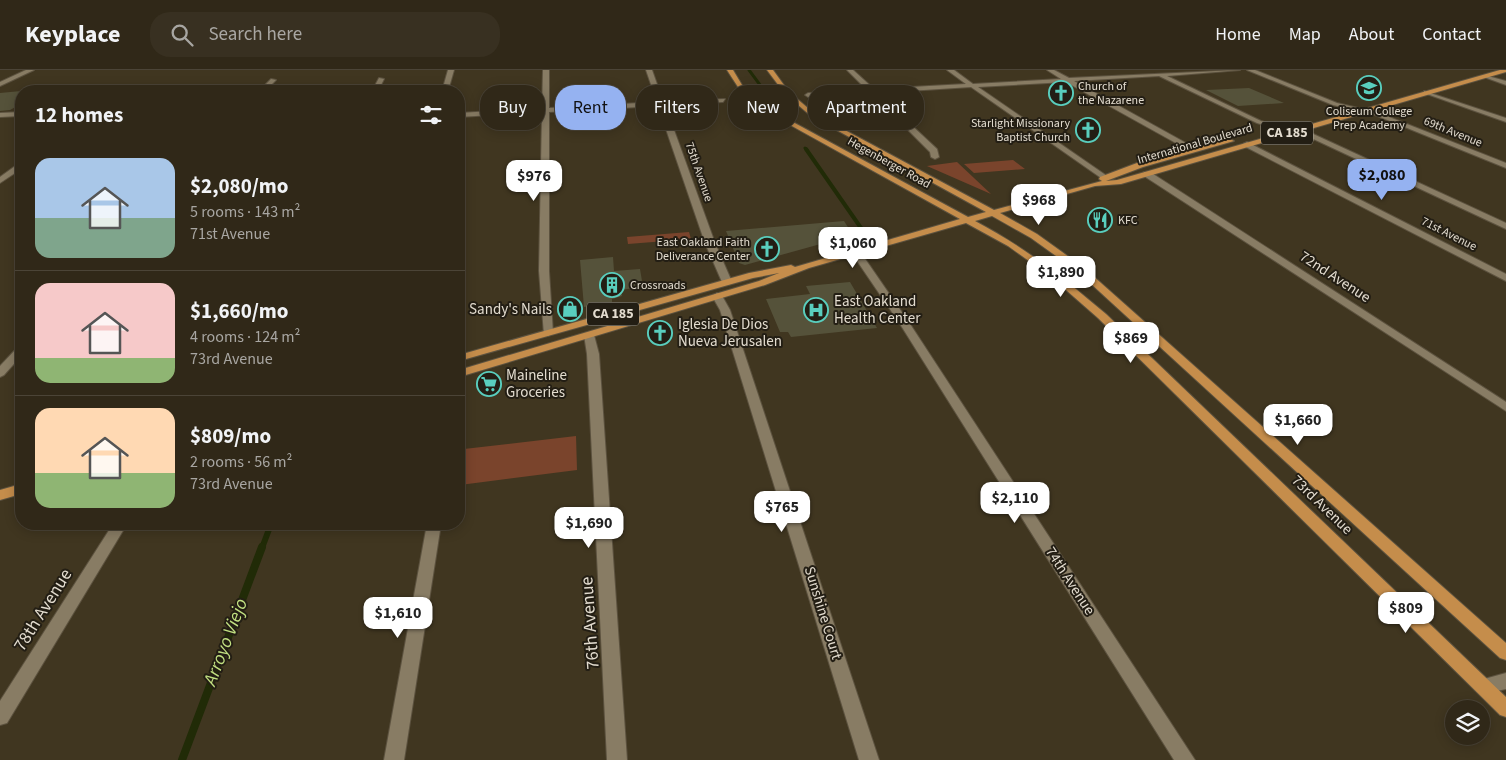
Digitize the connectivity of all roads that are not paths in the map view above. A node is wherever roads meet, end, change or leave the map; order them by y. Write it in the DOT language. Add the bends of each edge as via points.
graph roads {
  1 [pos="32,70"];
  2 [pos="451,70"];
  3 [pos="546,70"];
  4 [pos="649,70"];
  5 [pos="730,70"];
  6 [pos="770,70"];
  7 [pos="850,70"];
  8 [pos="950,70"];
  9 [pos="1050,70"];
  10 [pos="1150,70"];
  11 [pos="1237,70"];
  12 [pos="1250,70"];
  13 [pos="1506,70"];
  14 [pos="1484,73"];
  15 [pos="1159,74"];
  16 [pos="381,78"];
  17 [pos="273,80"];
  18 [pos="1067,80"];
  19 [pos="1506,82"];
  20 [pos="0,84"];
  21 [pos="268,85"];
  22 [pos="378,85"];
  23 [pos="446,85"];
  24 [pos="654,85"];
  25 [pos="865,85"];
  26 [pos="971,85"];
  27 [pos="924,88"];
  28 [pos="1426,92"];
  29 [pos="718,100"];
  30 [pos="723,100"];
  31 [pos="636,106"];
  32 [pos="1350,108"];
  33 [pos="547,111"];
  34 [pos="1362,111"];
  35 [pos="15,114"];
  36 [pos="0,115"];
  37 [pos="465,115"];
  38 [pos="1506,120"];
  39 [pos="1280,128"];
  40 [pos="670,130"];
  41 [pos="912,130"];
  42 [pos="1294,130"];
  43 [pos="1247,144"];
  44 [pos="1192,150"];
  45 [pos="935,156"];
  46 [pos="1506,166"];
  47 [pos="15,170"];
  48 [pos="1147,174"];
  49 [pos="1104,178"];
  50 [pos="0,181"];
  51 [pos="1094,184"];
  52 [pos="993,213"];
  53 [pos="968,220"];
  54 [pos="1506,226"];
  55 [pos="856,252"];
  56 [pos="806,266"];
  57 [pos="1506,278"];
  58 [pos="727,282"];
  59 [pos="717,296"];
  60 [pos="548,333"];
  61 [pos="589,335"];
  62 [pos="465,356"];
  63 [pos="15,357"];
  64 [pos="465,372"];
  65 [pos="0,373"];
  66 [pos="1506,407"];
  67 [pos="15,492"];
  68 [pos="0,496"];
  69 [pos="116,530"];
  70 [pos="433,530"];
  71 [pos="1506,653"];
  72 [pos="1506,681"];
  73 [pos="1482,686"];
  74 [pos="1506,709"];
  75 [pos="0,717"];
  76 [pos="394,760"];
  77 [pos="617,760"];
  78 [pos="869,760"];
  79 [pos="1185,760"];
  1 -- 20 [label="street"];
  2 -- 23 [label="street"];
  3 -- 33 [label="street" via="544,107"];
  4 -- 24 [label="street, 75th Avenue"];
  5 -- 53 [label="main road, Hegenberger Road" via="740,86 765,109"];
  6 -- 52 [label="main road, Hegenberger Road" via="787,93 813,115"];
  7 -- 25 [label="street"];
  8 -- 26 [label="street"];
  9 -- 18 [label="street"];
  10 -- 15 [label="street"];
  11 -- 15 [label="street"];
  12 -- 32 [label="street, 69th Avenue"];
  13 -- 14 [label="main road, International Boulevard / CA 185"];
  14 -- 19 [label="street"];
  14 -- 28 [label="main road, International Boulevard / CA 185"];
  14 -- 32 [label="main road, International Boulevard / CA 185"];
  15 -- 18 [label="street"];
  15 -- 39 [label="street" via="1259,122"];
  16 -- 22 [label="street"];
  17 -- 21 [label="street"];
  18 -- 26 [label="street"];
  18 -- 44 [label="street"];
  26 -- 27 [label="street"];
  26 -- 49 [label="street"];
  28 -- 34 [label="main road, International Boulevard / CA 185"];
  28 -- 38 [label="street"];
  29 -- 30 [label="street"];
  31 -- 33 [label="street"];
  32 -- 34 [label="street, 69th Avenue"];
  32 -- 39 [label="main road, International Boulevard / CA 185"];
  33 -- 37 [label="street"];
  33 -- 60 [label="street" via="544,272"];
  34 -- 42 [label="main road, International Boulevard / CA 185"];
  34 -- 46 [label="street, 69th Avenue" via="1377,114"];
  35 -- 36 [label="street"];
  39 -- 44 [label="main road, International Boulevard / CA 185"];
  40 -- 58 [label="street, 75th Avenue"];
  41 -- 45 [label="street" via="934,151"];
  42 -- 43 [label="main road, International Boulevard / CA 185"];
  42 -- 54 [label="street" via="1309,134"];
  43 -- 48 [label="main road, International Boulevard / CA 185"];
  43 -- 57 [label="street, 71st Avenue"];
  44 -- 49 [label="main road, International Boulevard / CA 185"];
  47 -- 50 [label="street"];
  48 -- 51 [label="main road, International Boulevard / CA 185"];
  48 -- 66 [label="street, 72nd Avenue"];
  49 -- 51 [label="main road, International Boulevard / CA 185"];
  51 -- 52 [label="main road, International Boulevard / CA 185"];
  52 -- 53 [label="main road, International Boulevard / CA 185"];
  52 -- 71 [label="main road, 73rd Avenue" via="1054,250 1105,288"];
  53 -- 55 [label="main road, International Boulevard / CA 185"];
  53 -- 73 [label="main road, 73rd Avenue" via="1021,250 1102,316"];
  55 -- 56 [label="main road, International Boulevard / CA 185"];
  55 -- 79 [label="street, 74th Avenue"];
  56 -- 58 [label="main road, International Boulevard / CA 185" via="773,269"];
  56 -- 59 [label="main road, International Boulevard / CA 185"];
  58 -- 60 [label="main road, International Boulevard / CA 185"];
  59 -- 61 [label="main road, International Boulevard / CA 185"];
  59 -- 78 [label="street, Sunshine Court" via="725,310 772,452"];
  60 -- 62 [label="main road, International Boulevard / CA 185"];
  61 -- 64 [label="main road, International Boulevard / CA 185"];
  61 -- 77 [label="street, 76th Avenue" via="593,354"];
  63 -- 65 [label="street"];
  67 -- 68 [label="main road"];
  69 -- 75 [label="street, 78th Avenue"];
  70 -- 76 [label="street"];
  72 -- 73 [label="street"];
  73 -- 74 [label="main road, 73rd Avenue"];
}
